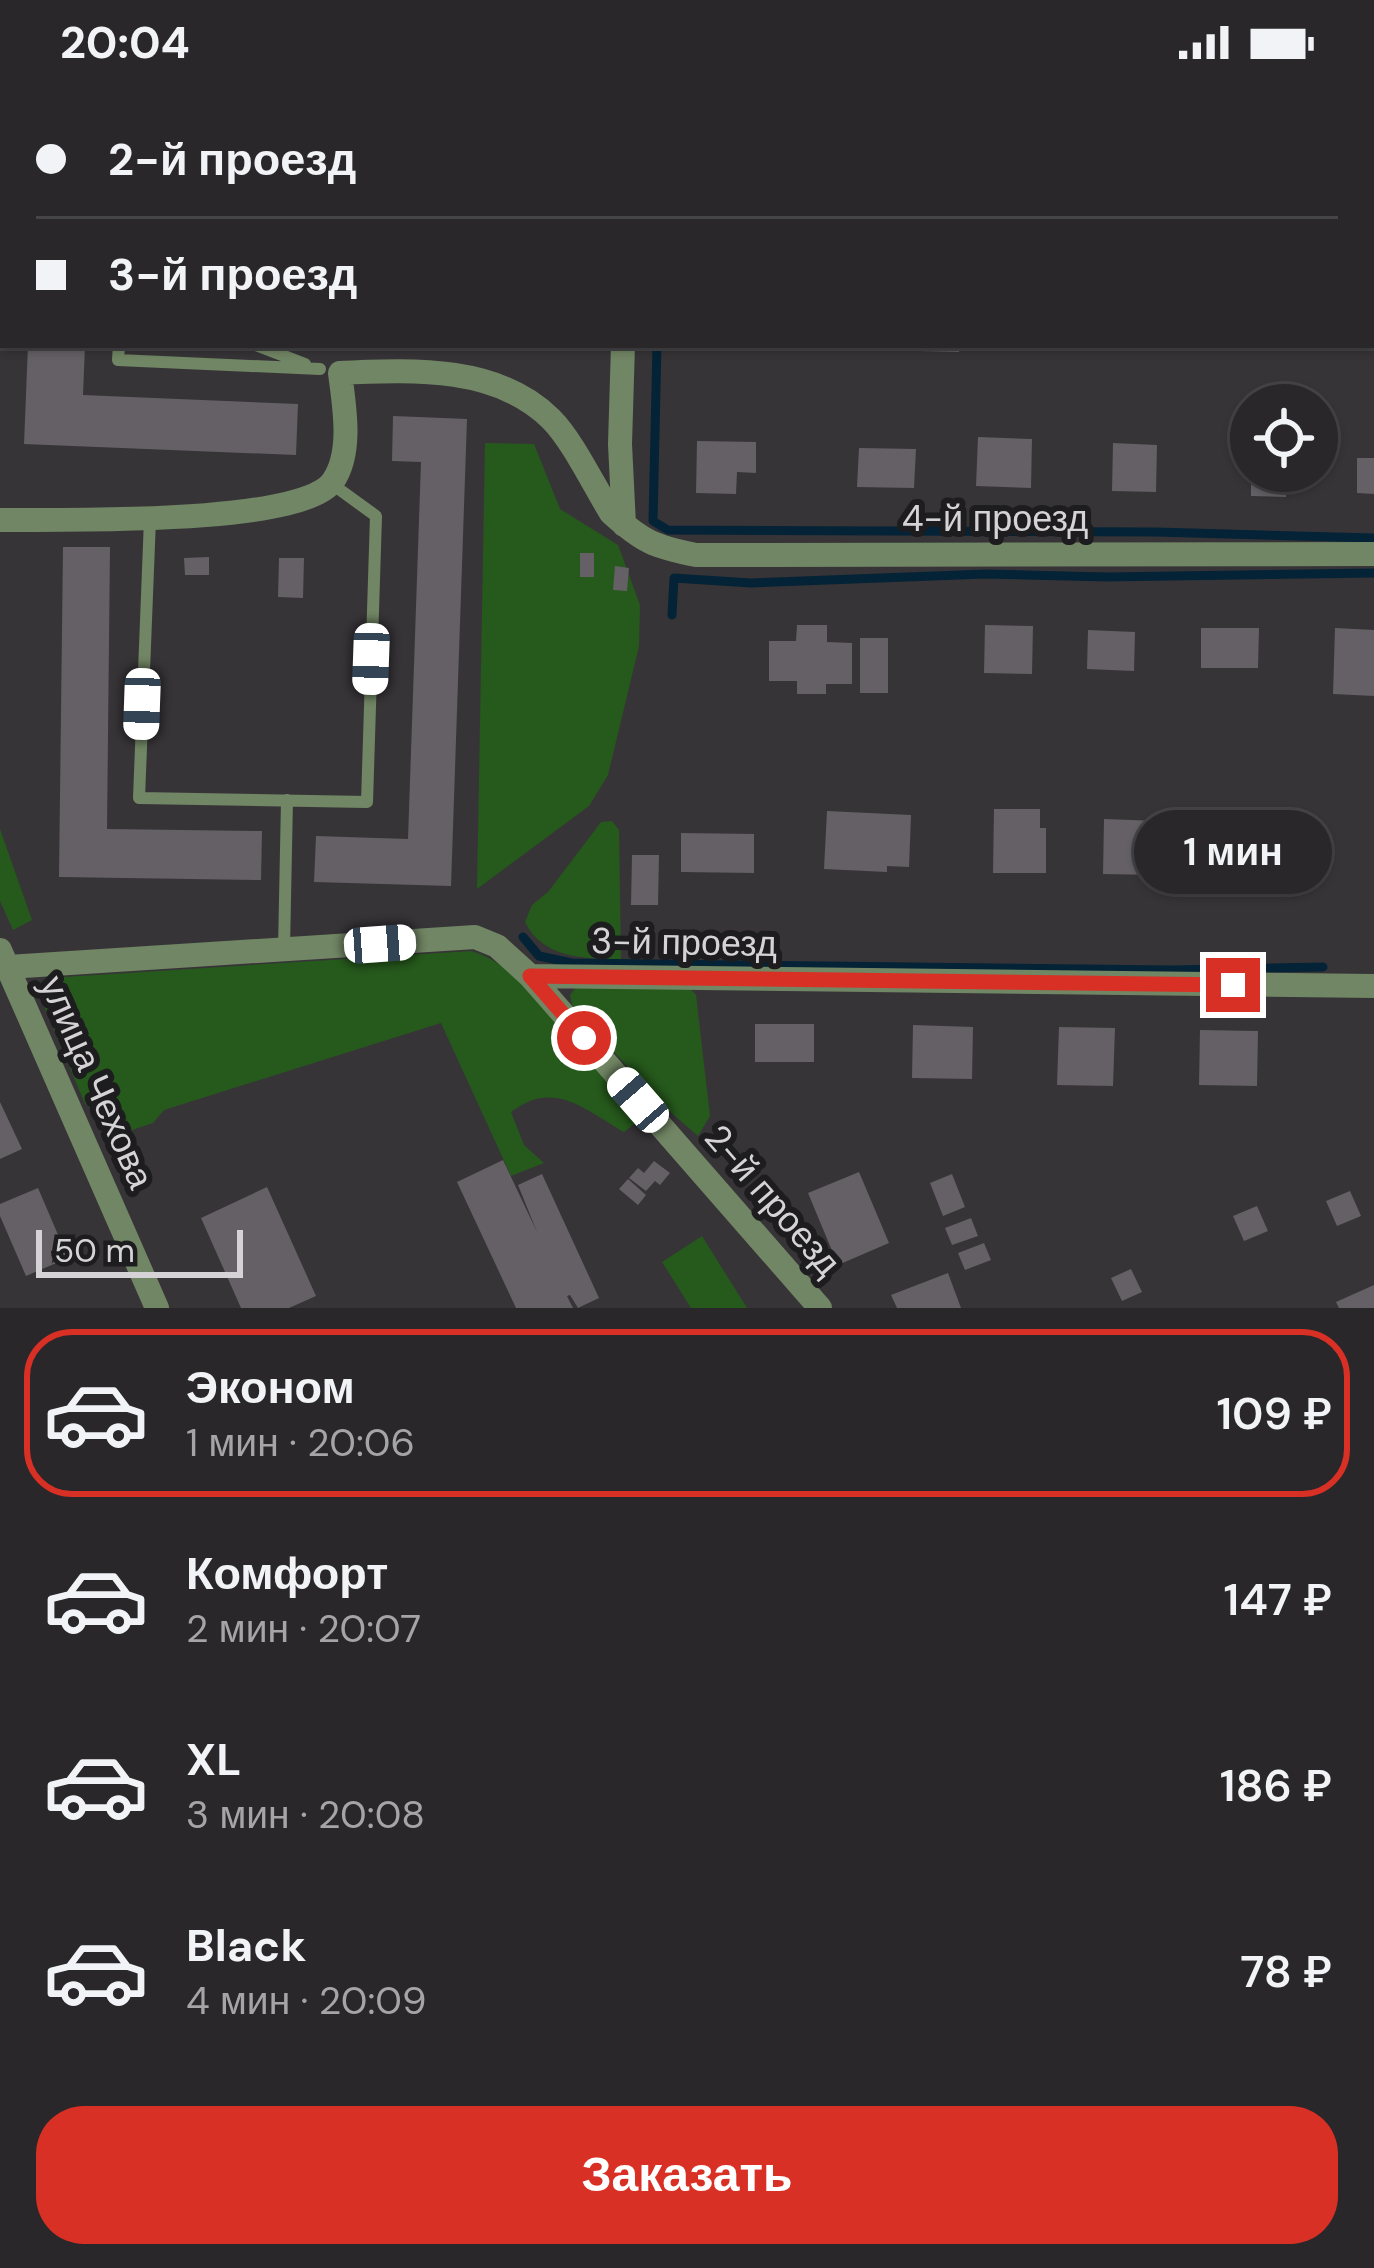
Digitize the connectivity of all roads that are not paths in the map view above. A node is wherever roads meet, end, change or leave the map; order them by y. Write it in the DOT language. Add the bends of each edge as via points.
graph roads {
  1 [pos="119,348"];
  2 [pos="265,348"];
  3 [pos="623,348"];
  4 [pos="330,371"];
  5 [pos="332,484"];
  6 [pos="151,518"];
  7 [pos="0,520"];
  8 [pos="624,525"];
  9 [pos="1374,554"];
  10 [pos="287,800"];
  11 [pos="284,952"];
  12 [pos="4,958"];
  13 [pos="530,976"];
  14 [pos="1374,986"];
  15 [pos="157,1308"];
  16 [pos="820,1308"];
  1 -- 4 [label="lane" via="118,361"];
  2 -- 4 [label="lane"];
  3 -- 8 [label="street"];
  4 -- 5 [label="street" via="345,419"];
  4 -- 8 [label="street" via="497,382 552,419"];
  5 -- 6 [label="street" via="271,510"];
  5 -- 10 [label="lane" via="376,516 367,802"];
  6 -- 7 [label="street"];
  6 -- 10 [label="lane" via="139,798"];
  8 -- 9 [label="street, 4-й проезд" via="652,546 696,555"];
  10 -- 11 [label="lane"];
  11 -- 12 [label="street"];
  11 -- 13 [label="street" via="475,937"];
  12 -- 15 [label="street, улица Чехова"];
  13 -- 14 [label="street, 3-й проезд"];
  13 -- 16 [label="street, 2-й проезд"];
}
